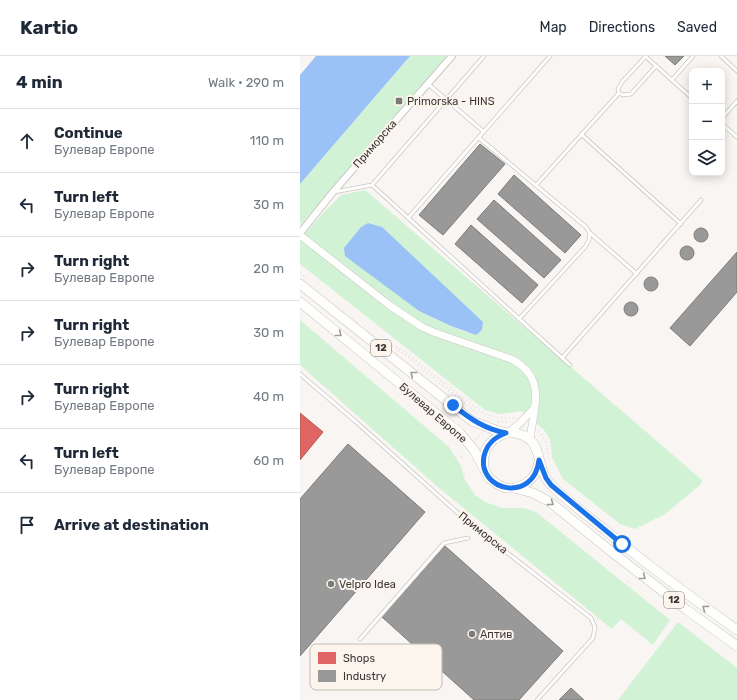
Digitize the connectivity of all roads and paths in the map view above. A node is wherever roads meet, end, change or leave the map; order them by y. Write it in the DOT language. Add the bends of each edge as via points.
graph roads {
  1 [pos="452,56"];
  2 [pos="484,56"];
  3 [pos="550,56"];
  4 [pos="645,56"];
  5 [pos="693,56"];
  6 [pos="721,56"];
  7 [pos="656,66"];
  8 [pos="737,71"];
  9 [pos="672,80"];
  10 [pos="428,84"];
  11 [pos="619,93"];
  12 [pos="689,95"];
  13 [pos="446,100"];
  14 [pos="737,101"];
  15 [pos="725,115"];
  16 [pos="725,127"];
  17 [pos="484,132"];
  18 [pos="581,134"];
  19 [pos="737,137"];
  20 [pos="479,138"];
  21 [pos="372,185"];
  22 [pos="536,185"];
  23 [pos="332,192"];
  24 [pos="702,200"];
  25 [pos="408,218"];
  26 [pos="680,224"];
  27 [pos="590,233"];
  28 [pos="300,234"];
  29 [pos="637,274"];
  30 [pos="300,284"];
  31 [pos="300,302"];
  32 [pos="306,313"];
  33 [pos="300,314"];
  34 [pos="519,318"];
  35 [pos="562,358"];
  36 [pos="570,365"];
  37 [pos="300,374"];
  38 [pos="534,407"];
  39 [pos="484,418"];
  40 [pos="497,422"];
  41 [pos="522,422"];
  42 [pos="532,424"];
  43 [pos="508,433"];
  44 [pos="530,439"];
  45 [pos="539,460"];
  46 [pos="550,467"];
  47 [pos="485,470"];
  48 [pos="468,472"];
  49 [pos="429,486"];
  50 [pos="515,488"];
  51 [pos="468,538"];
  52 [pos="630,579"];
  53 [pos="593,623"];
  54 [pos="737,630"];
  55 [pos="360,639"];
  56 [pos="737,646"];
  57 [pos="537,700"];
  1 -- 10 [label="street, Приморска"];
  2 -- 13 [label="lane"];
  3 -- 17 [label="lane"];
  4 -- 7 [label="lane"];
  4 -- 11 [label="lane" via="622,82 618,89"];
  5 -- 9 [label="lane"];
  6 -- 8 [label="lane"];
  7 -- 9 [label="lane"];
  7 -- 11 [label="lane" via="631,94"];
  9 -- 12 [label="lane"];
  10 -- 13 [label="lane"];
  10 -- 23 [label="street, Приморска"];
  11 -- 18 [label="lane"];
  13 -- 17 [label="lane"];
  13 -- 21 [label="lane"];
  14 -- 15 [label="lane"];
  16 -- 19 [label="lane"];
  17 -- 20 [label="lane"];
  18 -- 22 [label="lane"];
  18 -- 26 [label="lane"];
  20 -- 22 [label="lane"];
  20 -- 25 [label="lane"];
  21 -- 23 [label="lane"];
  21 -- 25 [label="lane"];
  22 -- 27 [label="lane"];
  23 -- 28 [label="street, Приморска"];
  24 -- 26 [label="lane"];
  25 -- 34 [label="lane"];
  26 -- 29 [label="lane"];
  27 -- 29 [label="lane"];
  27 -- 34 [label="lane" via="584,247"];
  28 -- 38 [label="street" via="394,309 422,328 521,364 534,381"];
  29 -- 35 [label="lane"];
  43 -- 30 [label="main road, Булевар Европе / 12, one-way" via="472,421"];
  31 -- 32 [label="main road, Булевар Европе / 12"];
  32 -- 33 [label="path"];
  32 -- 47 [label="main road, Булевар Европе / 12, one-way" via="460,433 474,450"];
  34 -- 35 [label="lane"];
  35 -- 36 [label="lane"];
  37 -- 49 [label="lane, Приморска"];
  38 -- 41 [label="street"];
  38 -- 42 [label="street"];
  39 -- 41 [label="path" via="407,356 390,347 400,348 488,416 514,418"];
  40 -- 41 [label="path"];
  41 -- 43 [label="street"];
  42 -- 44 [label="street"];
  42 -- 46 [label="path" via="547,444"];
  43 -- 44 [label="main road, Булевар Европе / 12" via="518,433"];
  43 -- 47 [label="main road" via="497,436 490,442 483,460"];
  44 -- 45 [label="main road, 12"];
  45 -- 50 [label="main road" via="535,476 530,482"];
  54 -- 45 [label="main road, 12, one-way" via="622,544 559,492 546,478"];
  47 -- 50 [label="main road, Булевар Европе / 12" via="489,478 497,484"];
  48 -- 49 [label="path" via="448,482"];
  49 -- 53 [label="lane, Приморска" via="476,528 591,618"];
  50 -- 56 [label="main road, Булевар Европе / 12, one-way" via="533,493 550,502 612,553"];
  51 -- 55 [label="lane" via="444,543"];
  52 -- 53 [label="path"];
  53 -- 57 [label="lane" via="593,638"];
}
